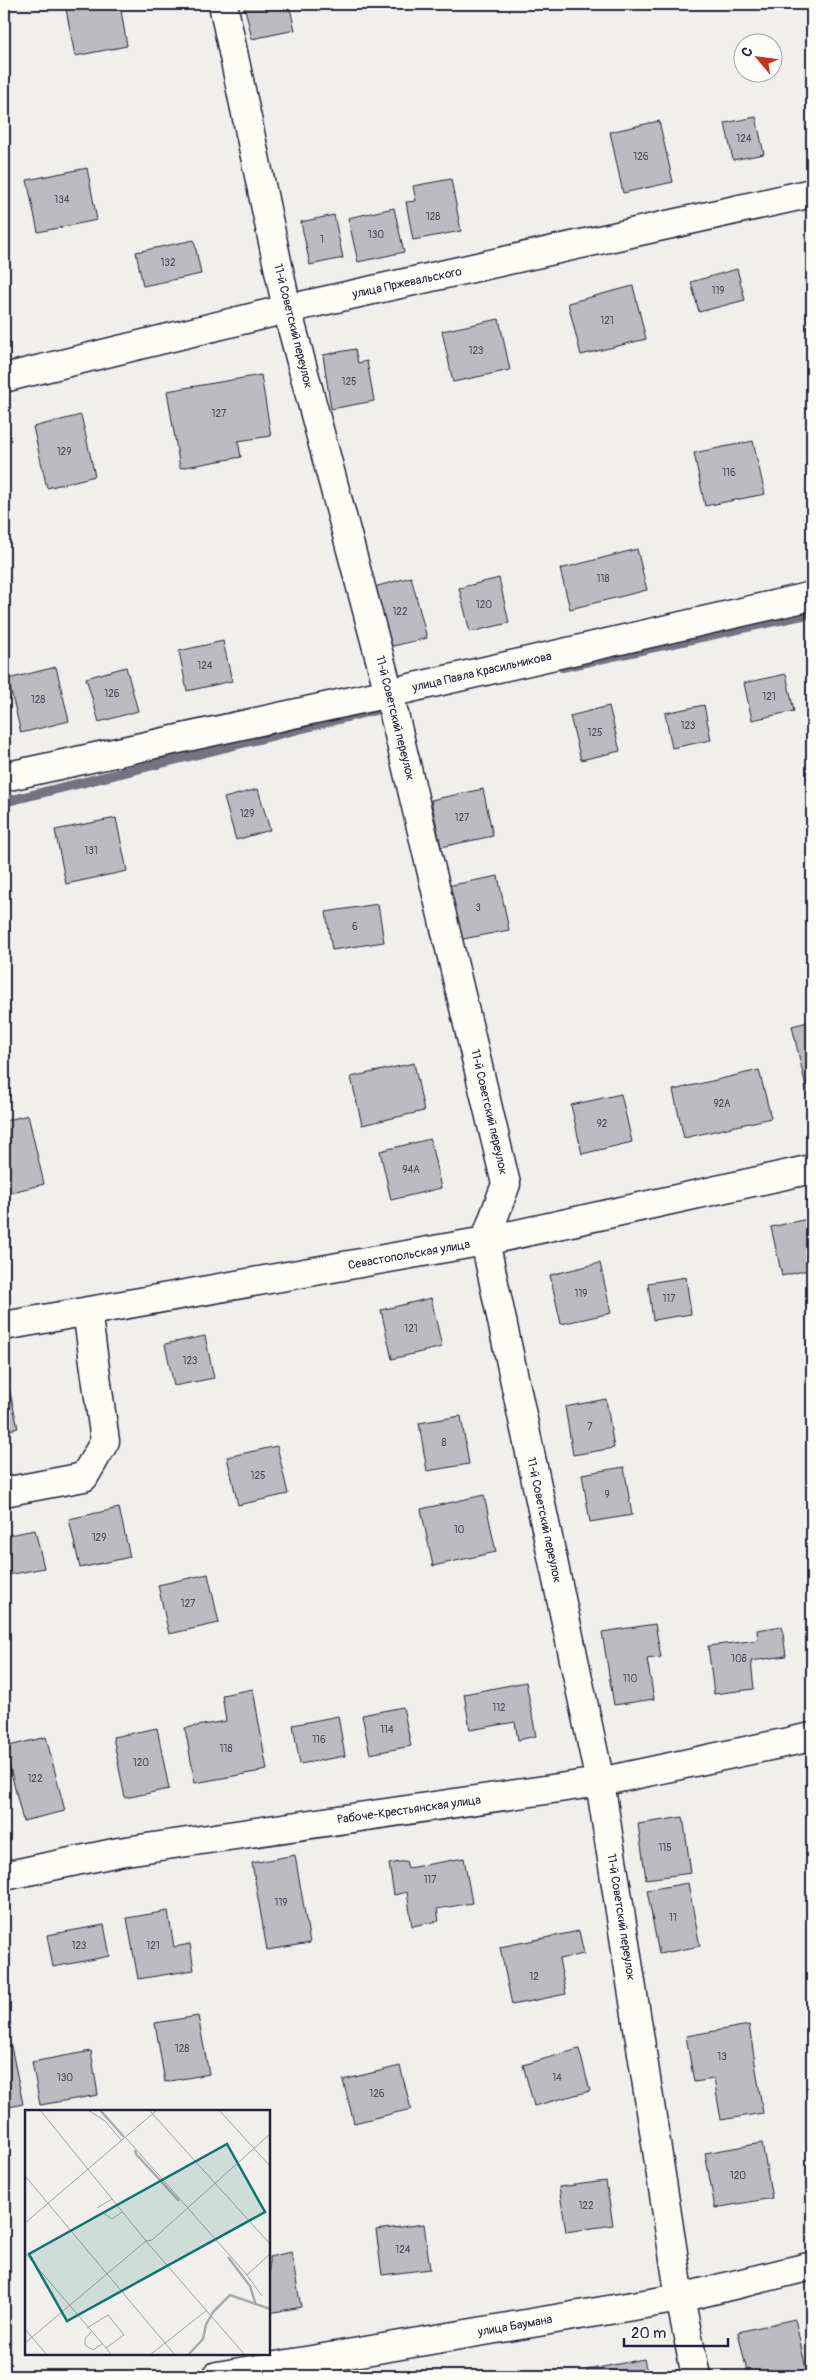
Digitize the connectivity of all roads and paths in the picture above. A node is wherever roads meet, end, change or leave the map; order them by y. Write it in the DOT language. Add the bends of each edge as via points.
graph roads {
  1 [pos="223,4"];
  2 [pos="812,193"];
  3 [pos="287,309"];
  4 [pos="4,378"];
  5 [pos="812,596"];
  6 [pos="389,694"];
  7 [pos="4,777"];
  8 [pos="812,1169"];
  9 [pos="484,1242"];
  10 [pos="87,1311"];
  11 [pos="4,1326"];
  12 [pos="4,1492"];
  13 [pos="812,1737"];
  14 [pos="600,1782"];
  15 [pos="4,1876"];
  16 [pos="812,2266"];
  17 [pos="680,2298"];
  18 [pos="217,2376"];
  19 [pos="696,2376"];
  1 -- 3 [label="street, 11-й Советский переулок"];
  2 -- 3 [label="street, улица Пржевальского"];
  3 -- 4 [label="street, улица Пржевальского"];
  3 -- 6 [label="street, 11-й Советский переулок"];
  5 -- 6 [label="street, улица Павла Красильникова"];
  6 -- 7 [label="street, улица Павла Красильникова"];
  6 -- 9 [label="street, 11-й Советский переулок" via="506,1184"];
  8 -- 9 [label="street, Севастопольская улица"];
  9 -- 10 [label="street, Севастопольская улица"];
  9 -- 14 [label="street, 11-й Советский переулок"];
  10 -- 11 [label="street, Севастопольская улица"];
  10 -- 12 [label="street" via="105,1441 84,1477"];
  13 -- 14 [label="street, Рабоче-Крестьянская улица"];
  14 -- 15 [label="street, Рабоче-Крестьянская улица" via="119,1852"];
  14 -- 17 [label="street, 11-й Советский переулок"];
  16 -- 17 [label="street, улица Баумана"];
  17 -- 18 [label="street, улица Баумана"];
  17 -- 19 [label="street, 11-й Советский переулок"];
}
